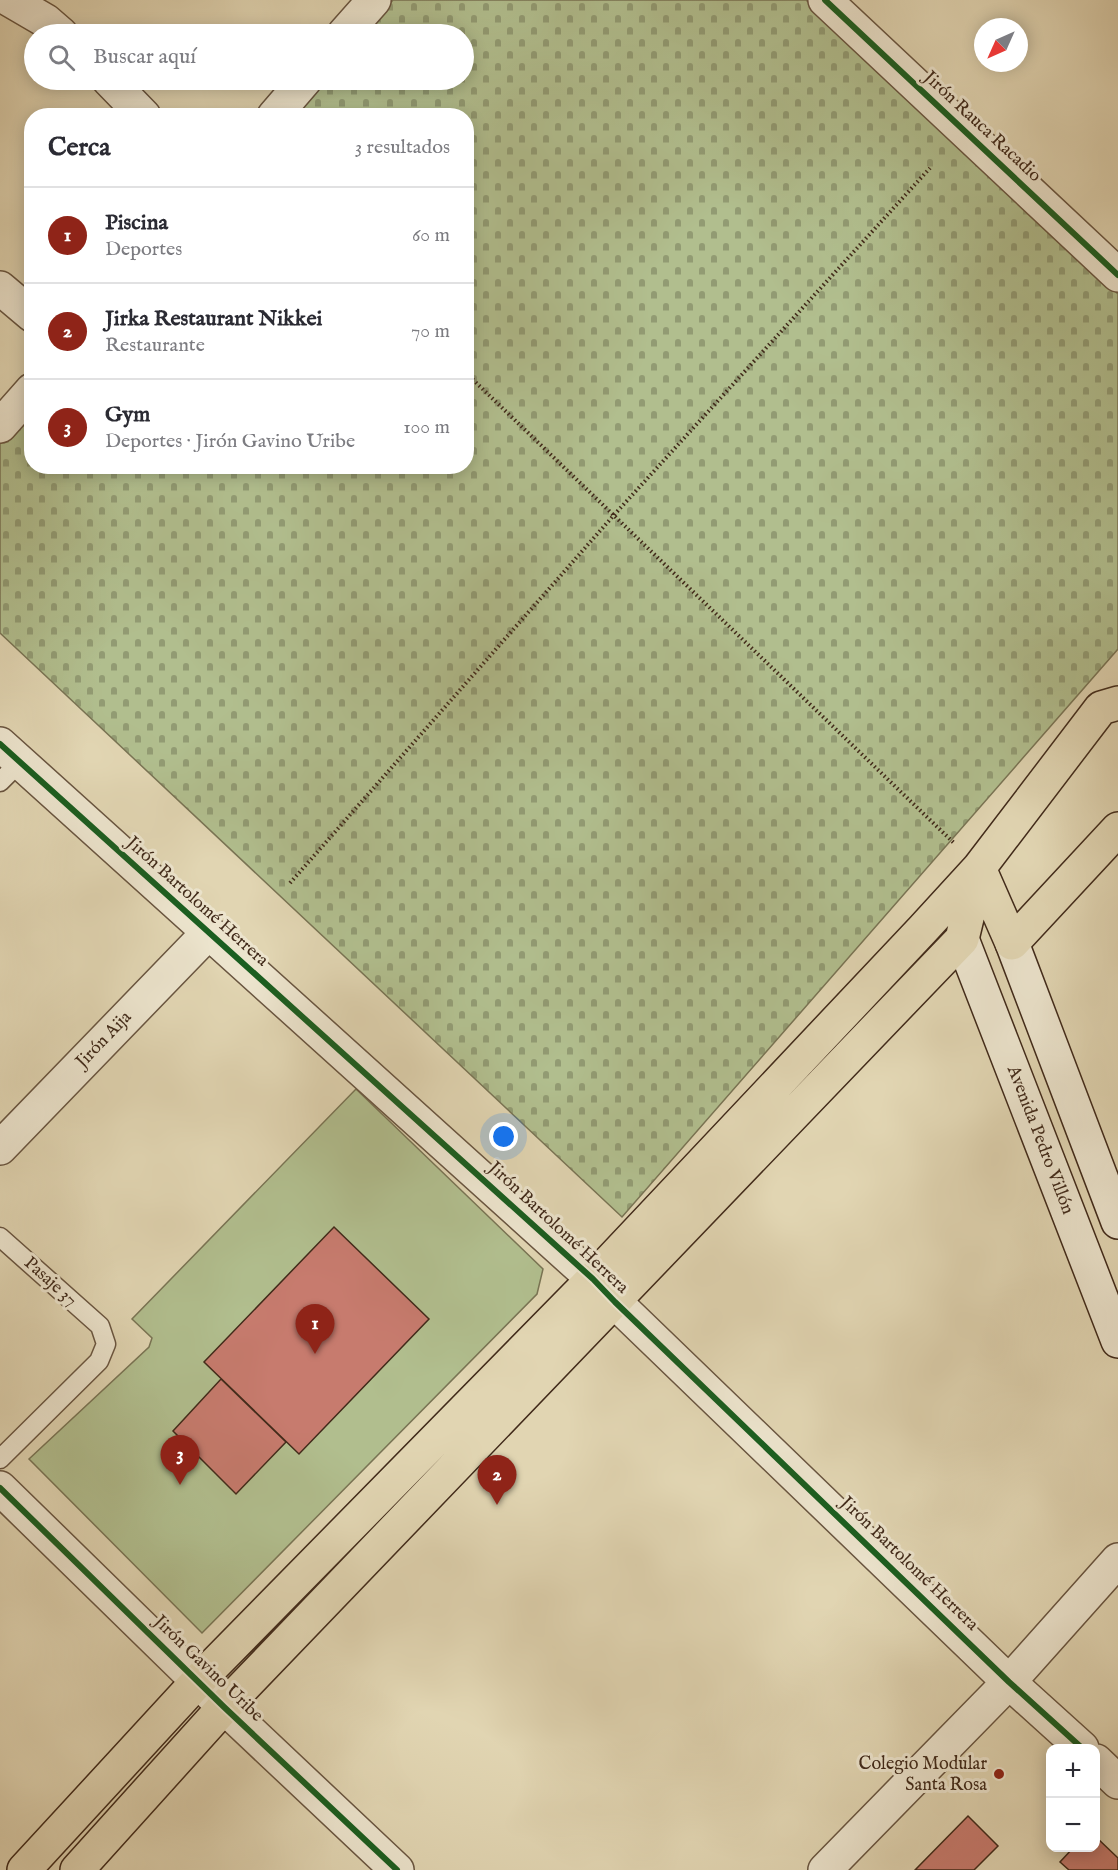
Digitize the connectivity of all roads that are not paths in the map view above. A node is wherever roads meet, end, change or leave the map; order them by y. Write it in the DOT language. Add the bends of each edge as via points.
graph roads {
  1 [pos="10,0"];
  2 [pos="374,0"];
  3 [pos="825,0"];
  4 [pos="49,24"];
  5 [pos="353,24"];
  6 [pos="119,90"];
  7 [pos="296,90"];
  8 [pos="136,108"];
  9 [pos="281,108"];
  10 [pos="1118,275"];
  11 [pos="0,288"];
  12 [pos="24,308"];
  13 [pos="24,399"];
  14 [pos="0,426"];
  15 [pos="1112,699"];
  16 [pos="7,763"];
  17 [pos="1118,830"];
  18 [pos="979,868"];
  19 [pos="208,933"];
  20 [pos="962,939"];
  21 [pos="1012,943"];
  22 [pos="0,1148"];
  23 [pos="1118,1222"];
  24 [pos="0,1237"];
  25 [pos="604,1290"];
  26 [pos="1118,1341"];
  27 [pos="0,1459"];
  28 [pos="0,1488"];
  29 [pos="1118,1560"];
  30 [pos="198,1681"];
  31 [pos="1009,1682"];
  32 [pos="224,1707"];
  33 [pos="1077,1744"];
  34 [pos="1100,1766"];
  35 [pos="1118,1782"];
  36 [pos="24,1870"];
  37 [pos="76,1870"];
  38 [pos="397,1870"];
  39 [pos="825,1870"];
  1 -- 4 [label="street"];
  2 -- 5 [label="street"];
  3 -- 10 [label="street, Jirón Rauca Racadio"];
  6 -- 8 [label="street"];
  7 -- 9 [label="street"];
  11 -- 12 [label="street"];
  13 -- 14 [label="street"];
  15 -- 18 [label="main road"];
  16 -- 19 [label="street, Jirón Bartolomé Herrera"];
  17 -- 21 [label="main road"];
  18 -- 20 [label="main road"];
  18 -- 21 [label="main road"];
  18 -- 25 [label="main road"];
  19 -- 22 [label="street, Jirón Aija"];
  19 -- 25 [label="street, Jirón Bartolomé Herrera"];
  20 -- 25 [label="main road"];
  20 -- 26 [label="street, Avenida Pedro Villón"];
  21 -- 23 [label="street"];
  24 -- 27 [label="lane, Pasaje 37" via="100,1326 106,1344 99,1360"];
  25 -- 30 [label="main road"];
  25 -- 31 [label="street, Jirón Bartolomé Herrera"];
  25 -- 32 [label="main road"];
  28 -- 30 [label="street, Jirón Gavino Uribe"];
  29 -- 31 [label="street"];
  30 -- 32 [label="street, Jirón Gavino Uribe"];
  30 -- 36 [label="main road"];
  31 -- 33 [label="street, Jirón Bartolomé Herrera"];
  31 -- 39 [label="street"];
  32 -- 37 [label="main road"];
  32 -- 38 [label="street, Jirón Gavino Uribe"];
  34 -- 35 [label="street"];
}
